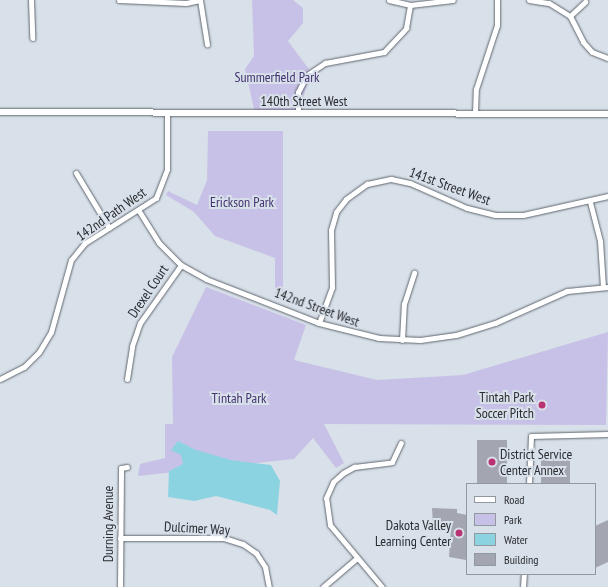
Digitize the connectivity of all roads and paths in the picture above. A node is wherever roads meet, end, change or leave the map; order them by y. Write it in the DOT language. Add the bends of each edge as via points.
graph roads {
  1 [pos="31,0"];
  2 [pos="118,0"];
  3 [pos="200,0"];
  4 [pos="389,0"];
  5 [pos="453,0"];
  6 [pos="498,0"];
  7 [pos="529,0"];
  8 [pos="585,2"];
  9 [pos="410,5"];
  10 [pos="570,16"];
  11 [pos="32,38"];
  12 [pos="206,44"];
  13 [pos="608,58"];
  14 [pos="0,112"];
  15 [pos="167,112"];
  16 [pos="298,113"];
  17 [pos="475,114"];
  18 [pos="608,114"];
  19 [pos="76,173"];
  20 [pos="608,196"];
  21 [pos="590,202"];
  22 [pos="139,210"];
  23 [pos="109,228"];
  24 [pos="181,264"];
  25 [pos="414,273"];
  26 [pos="605,287"];
  27 [pos="319,323"];
  28 [pos="402,340"];
  29 [pos="0,379"];
  30 [pos="127,379"];
  31 [pos="608,434"];
  32 [pos="400,443"];
  33 [pos="127,467"];
  34 [pos="529,483"];
  35 [pos="120,538"];
  36 [pos="357,558"];
  37 [pos="524,575"];
  38 [pos="120,587"];
  39 [pos="268,587"];
  40 [pos="323,587"];
  41 [pos="382,587"];
  42 [pos="523,587"];
  1 -- 11 [label="street"];
  2 -- 3 [label="street" via="180,3"];
  3 -- 12 [label="street"];
  4 -- 9 [label="street"];
  5 -- 9 [label="street"];
  6 -- 17 [label="street" via="497,25 476,89"];
  7 -- 10 [label="street" via="549,4"];
  8 -- 10 [label="street"];
  9 -- 16 [label="street" via="406,28 384,52 324,63 307,75 298,92"];
  10 -- 13 [label="street" via="583,42 592,52"];
  14 -- 15 [label="street, 140th Street West"];
  15 -- 16 [label="street, 140th Street West"];
  15 -- 22 [label="street, 142nd Path West" via="165,181 156,198"];
  16 -- 17 [label="street, 140th Street West"];
  17 -- 18 [label="street, 140th Street West"];
  19 -- 23 [label="street"];
  20 -- 21 [label="street, 141st Street West"];
  21 -- 26 [label="street" via="600,241"];
  21 -- 27 [label="street, 141st Street West" via="523,215 495,215 468,208 410,183 390,179 367,184 346,198 336,212 331,230 332,287"];
  22 -- 23 [label="street, 142nd Path West"];
  22 -- 24 [label="street, 142nd Street West" via="159,243"];
  23 -- 29 [label="street, 142nd Path West" via="85,244 71,260 50,332 39,352 24,367"];
  24 -- 27 [label="street, 142nd Street West" via="206,279"];
  24 -- 30 [label="street, Drexel Court" via="140,323 132,346"];
  25 -- 28 [label="street" via="404,304"];
  26 -- 28 [label="street, 142nd Street West" via="567,291 495,323 456,335"];
  27 -- 28 [label="street, 142nd Street West" via="356,334"];
  31 -- 34 [label="street" via="531,436"];
  32 -- 36 [label="street" via="392,462 354,467 343,473 333,482 326,498 330,525"];
  33 -- 35 [label="street, Durning Avenue" via="121,468"];
  35 -- 38 [label="street, Durning Avenue"];
  35 -- 39 [label="street, Dulcimer Way" via="224,538 243,544 256,553 265,567"];
  36 -- 40 [label="street"];
  36 -- 41 [label="street"];
  37 -- 42 [label="street"];
}
